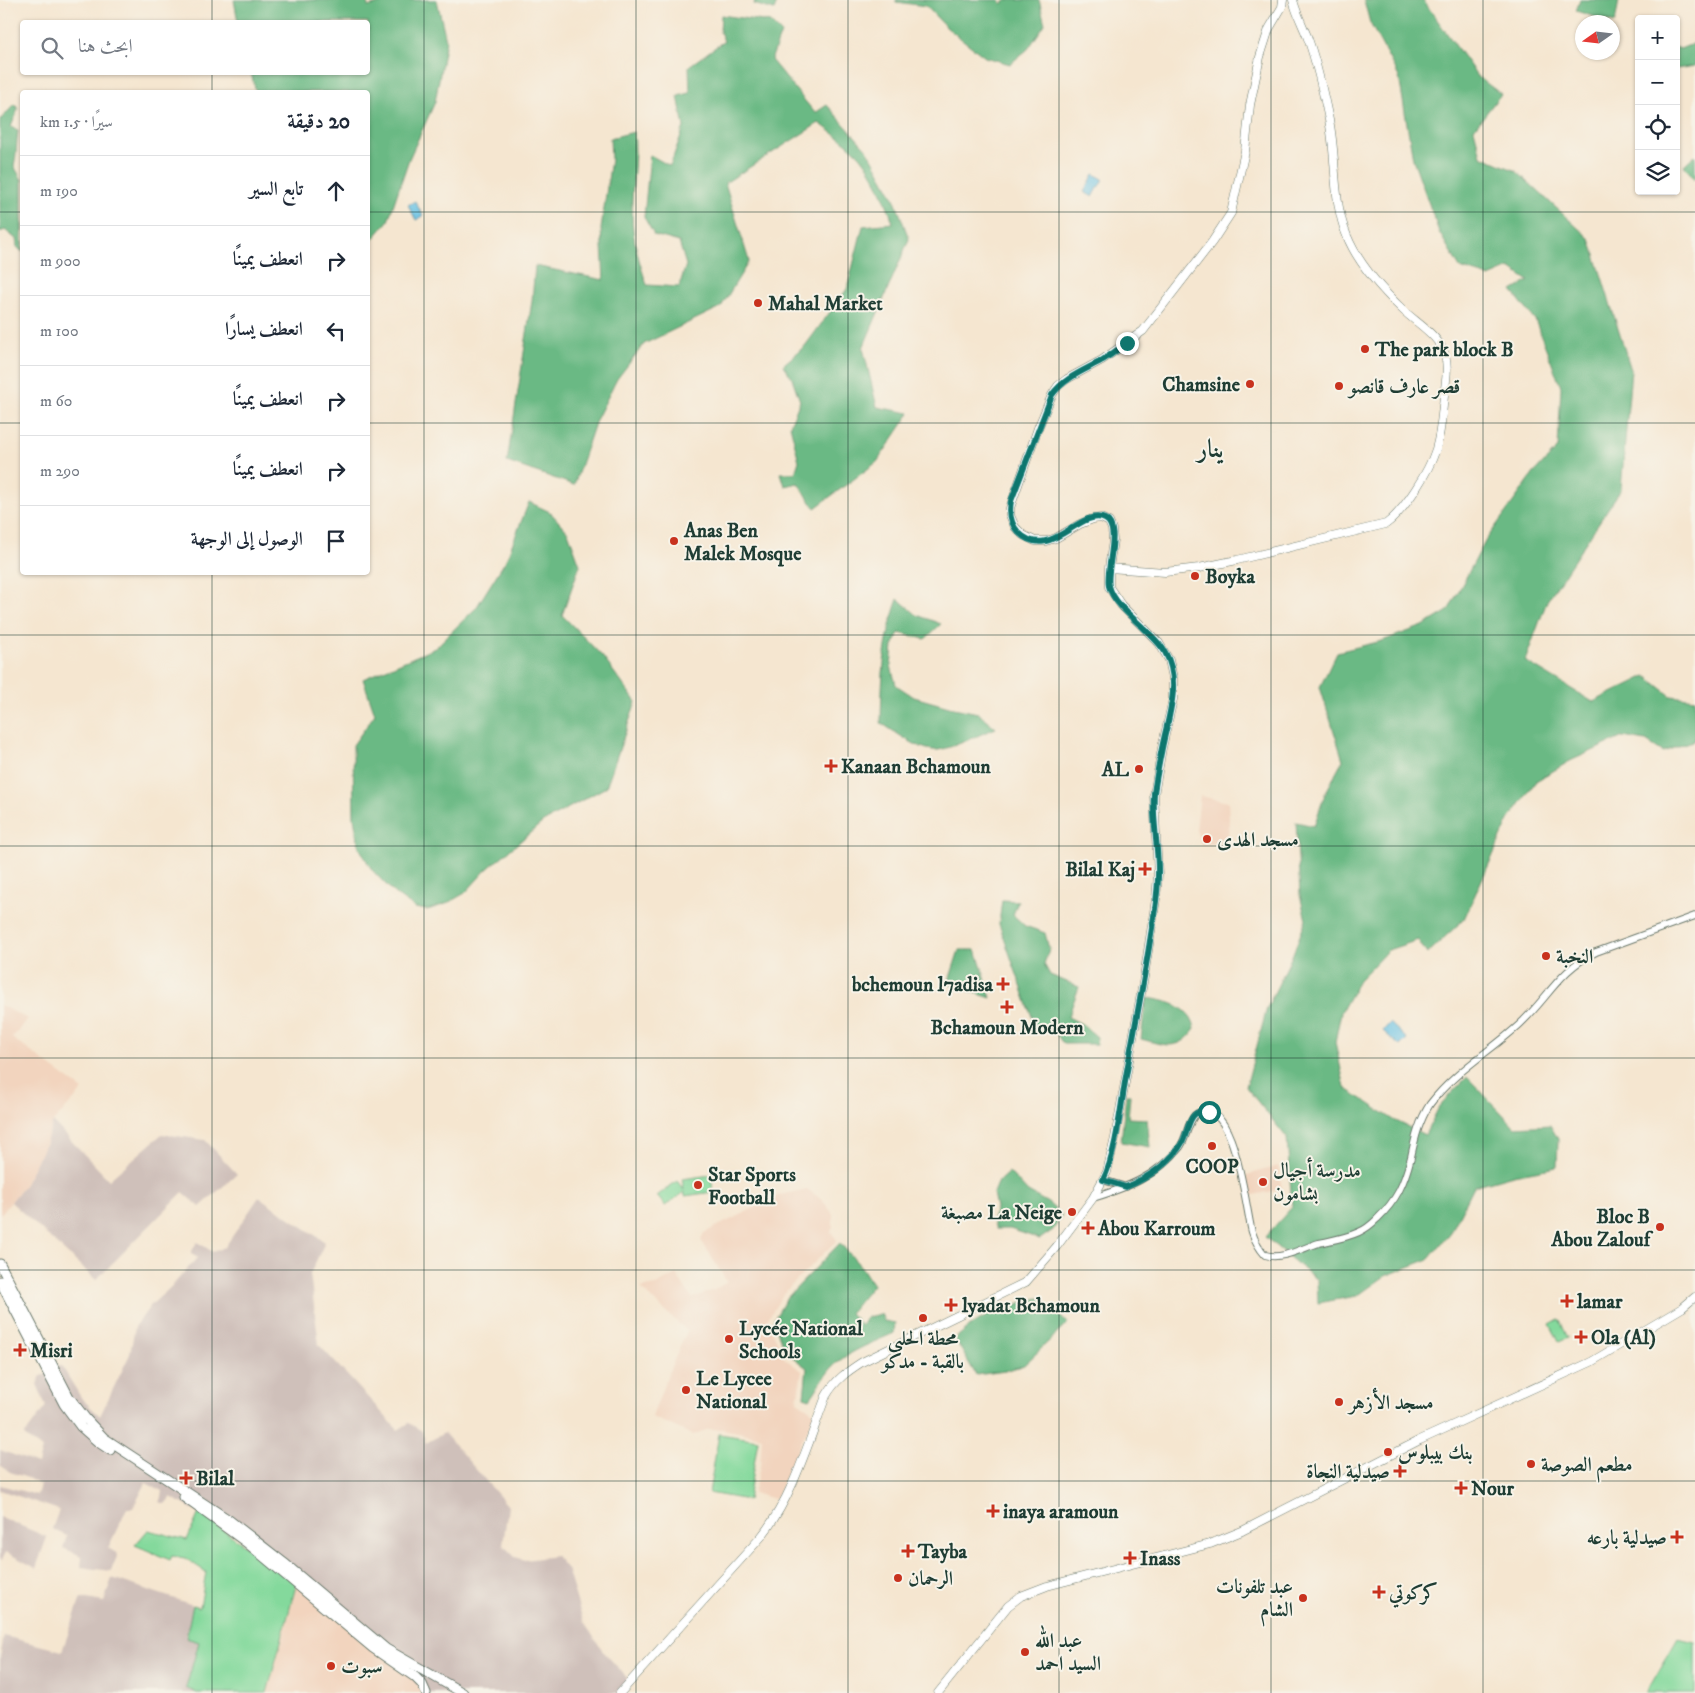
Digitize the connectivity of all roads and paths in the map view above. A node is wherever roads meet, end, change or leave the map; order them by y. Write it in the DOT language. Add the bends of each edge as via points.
graph roads {
  1 [pos="1294,2"];
  2 [pos="1282,3"];
  3 [pos="1109,568"];
  4 [pos="1695,916"];
  5 [pos="1103,1180"];
  6 [pos="1126,1187"];
  7 [pos="1093,1198"];
  8 [pos="0,1264"];
  9 [pos="0,1281"];
  10 [pos="1695,1297"];
  11 [pos="426,1693"];
  12 [pos="463,1693"];
  13 [pos="620,1693"];
  14 [pos="938,1693"];
  1 -- 2 [label="main road"];
  1 -- 3 [label="main road" via="1322,88 1346,235 1381,287 1431,335 1445,357 1447,374 1435,451 1406,504 1386,524 1199,568 1165,572"];
  2 -- 3 [label="main road" via="1260,57 1231,213 1143,331 1058,386 1038,428 1011,501 1010,515 1015,527 1035,541 1056,538 1089,520 1106,520 1113,535"];
  3 -- 5 [label="main road" via="1112,594 1159,643 1169,660 1173,699 1154,795 1156,899 1115,1138"];
  4 -- 6 [label="street" via="1596,952 1568,970 1522,1023 1456,1077 1431,1103 1417,1130 1400,1191 1373,1224 1361,1232 1277,1258 1265,1255 1258,1247 1252,1230 1231,1138 1221,1120 1209,1112 1195,1115 1181,1145 1153,1173"];
  5 -- 6 [label="street"];
  5 -- 7 [label="main road"];
  6 -- 7 [label="street"];
  7 -- 13 [label="main road" via="1026,1282 862,1362 834,1383 786,1500 772,1524"];
  8 -- 12 [label="highway" via="69,1397 104,1438 230,1520 386,1649"];
  9 -- 11 [label="highway" via="64,1404 81,1427 98,1442 222,1523 373,1648 415,1676"];
  10 -- 14 [label="main road" via="1591,1362 1428,1436 1242,1531 1210,1544 1047,1586 1021,1596 1008,1606"];
}
